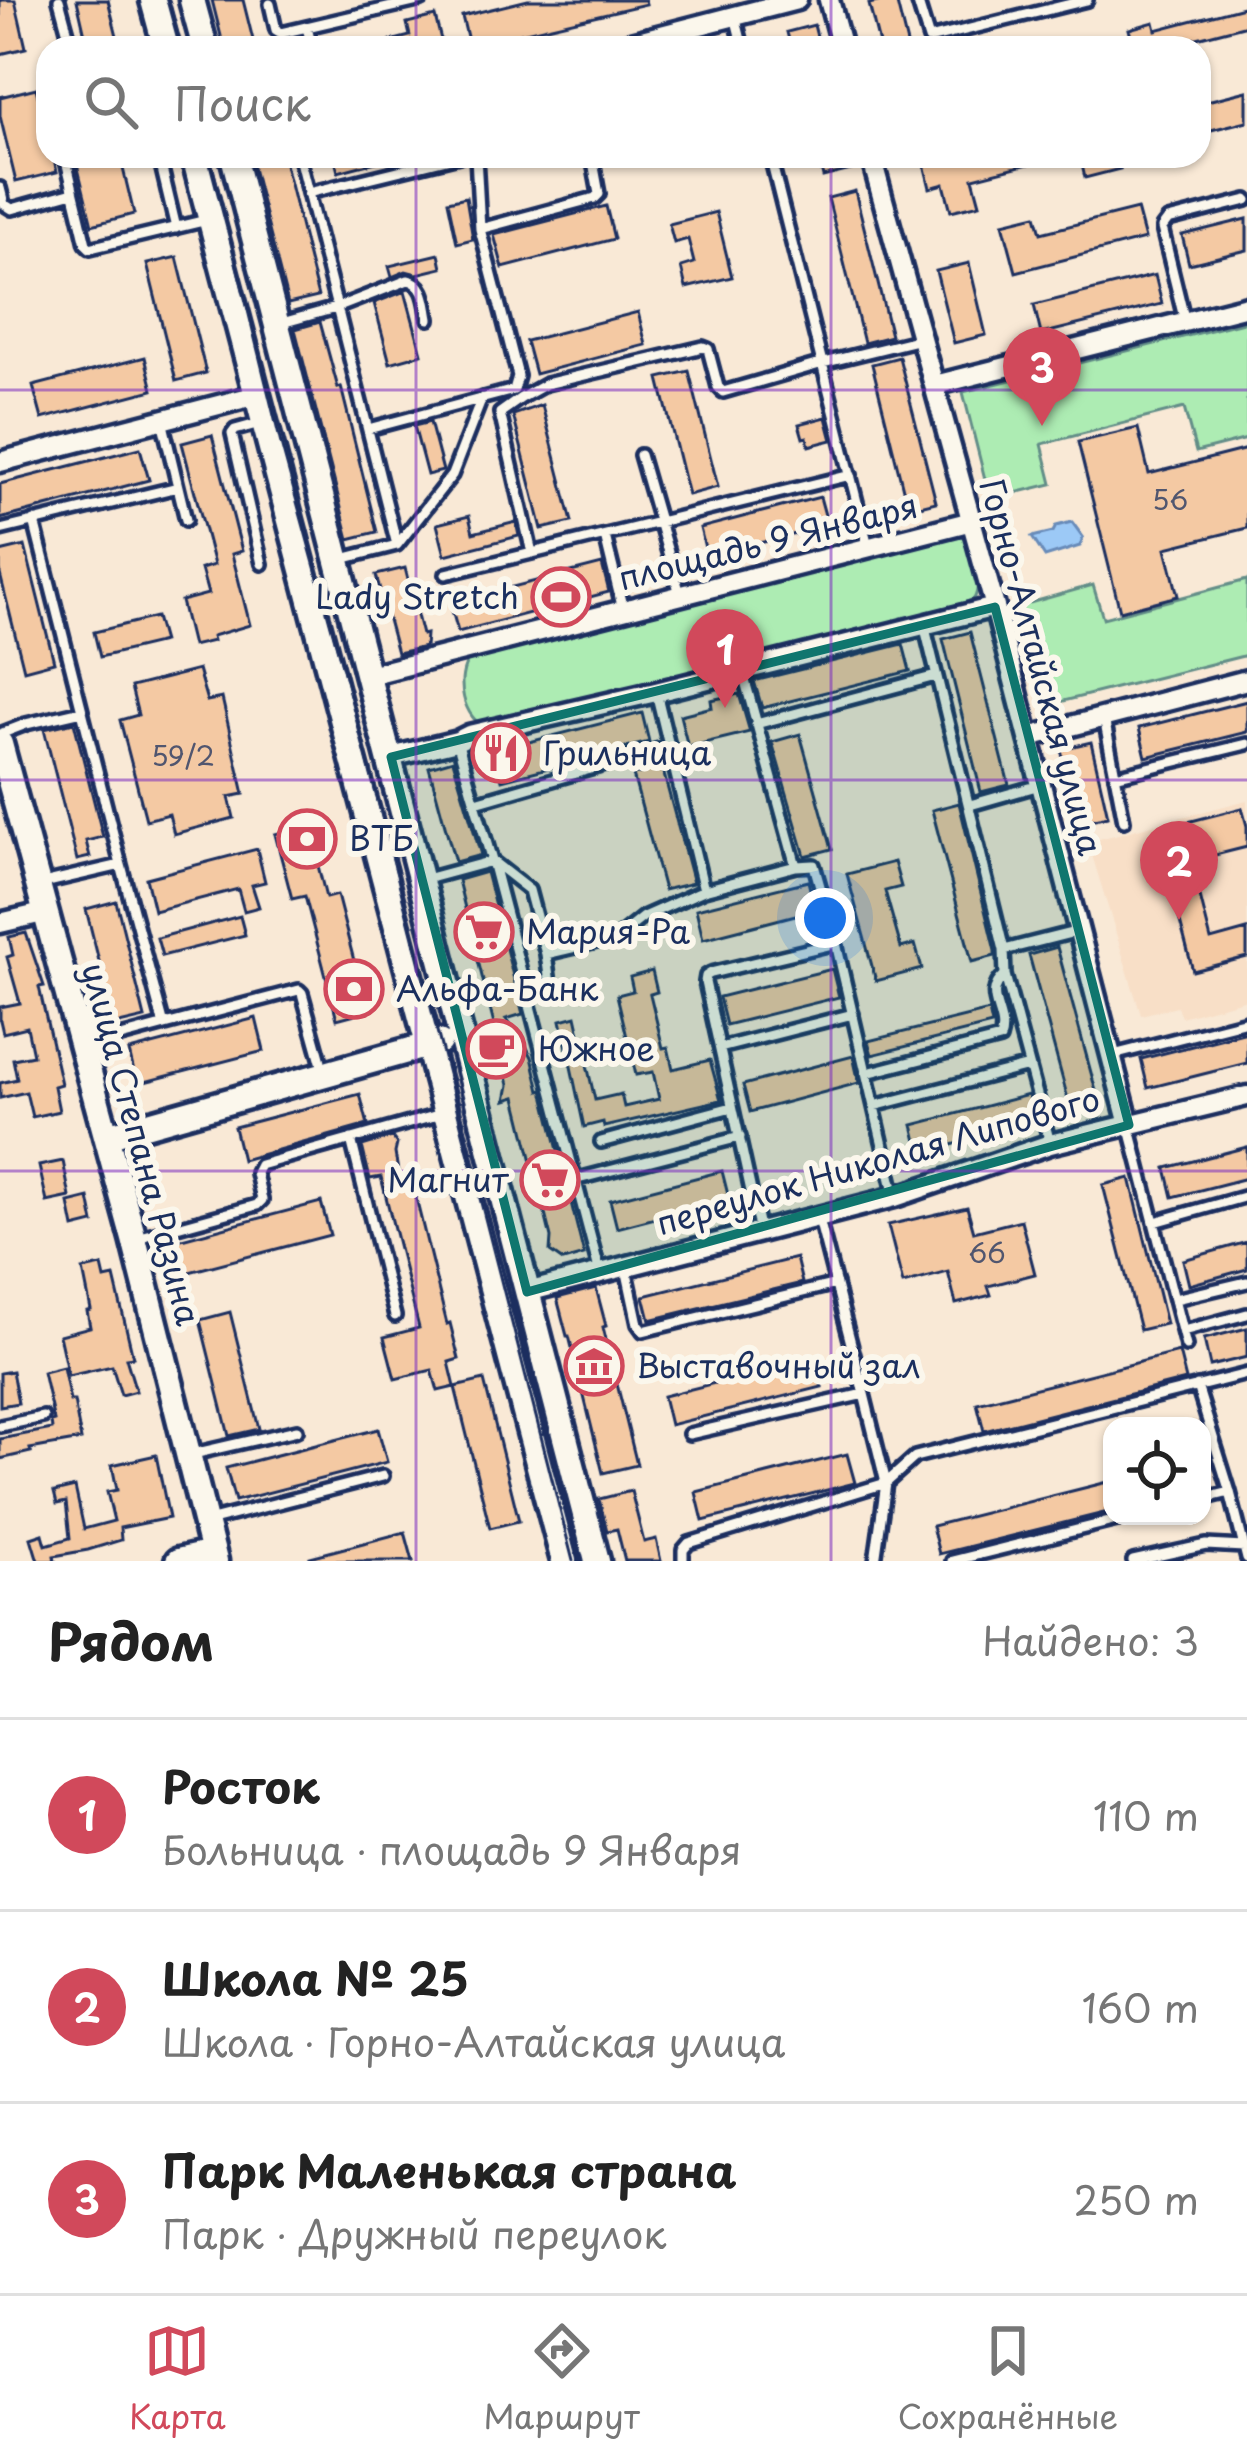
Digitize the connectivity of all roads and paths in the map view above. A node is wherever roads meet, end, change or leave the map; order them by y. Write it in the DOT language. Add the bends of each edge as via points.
graph roads {
  1 [pos="59,0"];
  2 [pos="153,0"];
  3 [pos="192,0"];
  4 [pos="422,0"];
  5 [pos="797,0"];
  6 [pos="829,0"];
  7 [pos="917,0"];
  8 [pos="1088,0"];
  9 [pos="270,4"];
  10 [pos="735,16"];
  11 [pos="307,27"];
  12 [pos="69,36"];
  13 [pos="163,36"];
  14 [pos="202,36"];
  15 [pos="309,36"];
  16 [pos="658,36"];
  17 [pos="740,36"];
  18 [pos="839,36"];
  19 [pos="928,36"];
  20 [pos="959,36"];
  21 [pos="67,168"];
  22 [pos="198,168"];
  23 [pos="236,168"];
  24 [pos="302,168"];
  25 [pos="410,168"];
  26 [pos="477,168"];
  27 [pos="595,168"];
  28 [pos="773,168"];
  29 [pos="874,168"];
  30 [pos="161,169"];
  31 [pos="0,188"];
  32 [pos="73,192"];
  33 [pos="308,193"];
  34 [pos="1247,200"];
  35 [pos="211,219"];
  36 [pos="176,228"];
  37 [pos="480,229"];
  38 [pos="1247,306"];
  39 [pos="336,308"];
  40 [pos="429,319"];
  41 [pos="1185,322"];
  42 [pos="276,324"];
  43 [pos="921,340"];
  44 [pos="823,363"];
  45 [pos="935,385"];
  46 [pos="257,395"];
  47 [pos="482,398"];
  48 [pos="161,420"];
  49 [pos="264,422"];
  50 [pos="368,429"];
  51 [pos="640,455"];
  52 [pos="0,462"];
  53 [pos="851,475"];
  54 [pos="178,487"];
  55 [pos="186,520"];
  56 [pos="34,521"];
  57 [pos="972,521"];
  58 [pos="659,522"];
  59 [pos="0,530"];
  60 [pos="605,536"];
  61 [pos="397,544"];
  62 [pos="868,547"];
  63 [pos="532,553"];
  64 [pos="338,560"];
  65 [pos="262,564"];
  66 [pos="446,574"];
  67 [pos="681,597"];
  68 [pos="995,608"];
  69 [pos="623,610"];
  70 [pos="924,624"];
  71 [pos="742,670"];
  72 [pos="369,675"];
  73 [pos="936,676"];
  74 [pos="1247,680"];
  75 [pos="656,692"];
  76 [pos="82,711"];
  77 [pos="1104,718"];
  78 [pos="756,724"];
  79 [pos="0,734"];
  80 [pos="1029,737"];
  81 [pos="457,741"];
  82 [pos="0,744"];
  83 [pos="1247,744"];
  84 [pos="670,746"];
  85 [pos="391,757"];
  86 [pos="1115,776"];
  87 [pos="1040,785"];
  88 [pos="476,802"];
  89 [pos="970,805"];
  90 [pos="1124,821"];
  91 [pos="492,861"];
  92 [pos="121,865"];
  93 [pos="796,866"];
  94 [pos="422,880"];
  95 [pos="39,884"];
  96 [pos="704,890"];
  97 [pos="46,912"];
  98 [pos="0,922"];
  99 [pos="1079,931"];
  100 [pos="836,943"];
  101 [pos="1004,950"];
  102 [pos="546,954"];
  103 [pos="1005,975"];
  104 [pos="551,991"];
  105 [pos="853,1014"];
  106 [pos="1247,1021"];
  107 [pos="169,1024"];
  108 [pos="461,1035"];
  109 [pos="427,1046"];
  110 [pos="82,1048"];
  111 [pos="720,1048"];
  112 [pos="1111,1055"];
  113 [pos="1029,1066"];
  114 [pos="867,1073"];
  115 [pos="324,1074"];
  116 [pos="1247,1096"];
  117 [pos="874,1106"];
  118 [pos="732,1107"];
  119 [pos="445,1113"];
  120 [pos="1129,1125"];
  121 [pos="106,1136"];
  122 [pos="740,1137"];
  123 [pos="351,1139"];
  124 [pos="602,1142"];
  125 [pos="1050,1144"];
  126 [pos="574,1180"];
  127 [pos="1247,1196"];
  128 [pos="895,1197"];
  129 [pos="819,1216"];
  130 [pos="1155,1222"];
  131 [pos="760,1232"];
  132 [pos="134,1240"];
  133 [pos="626,1266"];
  134 [pos="600,1273"];
  135 [pos="1247,1282"];
  136 [pos="836,1284"];
  137 [pos="527,1292"];
  138 [pos="1174,1299"];
  139 [pos="495,1303"];
  140 [pos="1247,1314"];
  141 [pos="394,1316"];
  142 [pos="1183,1331"];
  143 [pos="1186,1346"];
  144 [pos="1247,1374"];
  145 [pos="1197,1386"];
  146 [pos="864,1394"];
  147 [pos="43,1417"];
  148 [pos="0,1426"];
  149 [pos="297,1430"];
  150 [pos="689,1434"];
  151 [pos="188,1455"];
  152 [pos="383,1476"];
  153 [pos="886,1484"];
  154 [pos="1230,1492"];
  155 [pos="1211,1497"];
  156 [pos="203,1522"];
  157 [pos="1103,1523"];
  158 [pos="1245,1553"];
  159 [pos="214,1557"];
  160 [pos="178,1561"];
  161 [pos="564,1561"];
  162 [pos="597,1561"];
  163 [pos="683,1561"];
  164 [pos="875,1561"];
  165 [pos="952,1561"];
  166 [pos="1133,1561"];
  1 -- 12 [label="lane"];
  2 -- 13 [label="main road"];
  3 -- 14 [label="main road"];
  4 -- 11 [label="lane"];
  5 -- 10 [label="street"];
  6 -- 18 [label="street"];
  7 -- 19 [label="lane"];
  8 -- 20 [label="lane"];
  9 -- 11 [label="lane" via="278,32"];
  10 -- 16 [label="street"];
  10 -- 17 [label="lane"];
  11 -- 15 [label="lane"];
  21 -- 32 [label="lane"];
  22 -- 35 [label="main road"];
  23 -- 42 [label="main road"];
  24 -- 33 [label="lane"];
  25 -- 33 [label="lane"];
  26 -- 37 [label="lane"];
  27 -- 37 [label="lane" via="595,198"];
  28 -- 44 [label="lane"];
  29 -- 43 [label="street, Горно-Алтайская улица"];
  30 -- 36 [label="lane"];
  31 -- 32 [label="lane" via="12,209"];
  32 -- 36 [label="lane" via="90,248"];
  33 -- 39 [label="lane"];
  34 -- 41 [label="lane" via="1163,223"];
  35 -- 36 [label="lane"];
  35 -- 46 [label="main road"];
  37 -- 47 [label="lane" via="518,376 514,390"];
  38 -- 41 [label="street"];
  39 -- 40 [label="lane" via="413,280"];
  39 -- 42 [label="lane"];
  39 -- 50 [label="lane"];
  41 -- 45 [label="street"];
  42 -- 64 [label="main road"];
  43 -- 44 [label="lane"];
  43 -- 45 [label="street, Горно-Алтайская улица"];
  44 -- 53 [label="lane"];
  44 -- 63 [label="lane" via="723,392 703,347 546,384 521,398 500,413"];
  45 -- 57 [label="street, Горно-Алтайская улица"];
  46 -- 48 [label="street"];
  46 -- 49 [label="main road"];
  47 -- 50 [label="lane"];
  47 -- 61 [label="lane" via="452,476"];
  48 -- 52 [label="street"];
  48 -- 54 [label="lane"];
  49 -- 65 [label="lane" via="232,434"];
  49 -- 109 [label="main road"];
  50 -- 61 [label="lane"];
  51 -- 58 [label="lane"];
  53 -- 58 [label="lane"];
  53 -- 62 [label="lane"];
  54 -- 55 [label="lane"];
  54 -- 56 [label="lane"];
  56 -- 59 [label="lane"];
  56 -- 76 [label="lane"];
  57 -- 62 [label="street, площадь 9 Января"];
  57 -- 68 [label="street, Горно-Алтайская улица"];
  58 -- 60 [label="lane"];
  58 -- 67 [label="lane"];
  60 -- 63 [label="lane"];
  60 -- 69 [label="lane"];
  61 -- 64 [label="lane"];
  62 -- 67 [label="street, площадь 9 Января"];
  63 -- 66 [label="lane"];
  64 -- 72 [label="main road"];
  67 -- 69 [label="street, площадь 9 Января"];
  68 -- 70 [label="street"];
  68 -- 80 [label="street, Горно-Алтайская улица"];
  69 -- 72 [label="street, площадь 9 Января"];
  70 -- 71 [label="street"];
  70 -- 73 [label="lane"];
  71 -- 75 [label="street"];
  71 -- 78 [label="lane"];
  72 -- 85 [label="main road"];
  73 -- 78 [label="lane"];
  73 -- 89 [label="lane"];
  74 -- 77 [label="street"];
  75 -- 81 [label="street"];
  75 -- 84 [label="lane"];
  76 -- 79 [label="lane"];
  76 -- 92 [label="lane"];
  77 -- 80 [label="street"];
  77 -- 86 [label="lane"];
  78 -- 93 [label="lane"];
  80 -- 87 [label="street, Горно-Алтайская улица"];
  81 -- 85 [label="street"];
  81 -- 88 [label="lane"];
  82 -- 95 [label="main road, улица Степана Разина"];
  83 -- 86 [label="lane"];
  84 -- 88 [label="lane"];
  84 -- 96 [label="lane"];
  85 -- 94 [label="main road"];
  86 -- 90 [label="lane"];
  87 -- 89 [label="lane"];
  87 -- 99 [label="street, Горно-Алтайская улица"];
  88 -- 91 [label="lane"];
  89 -- 101 [label="lane"];
  91 -- 94 [label="lane"];
  91 -- 102 [label="lane" via="529,890"];
  91 -- 126 [label="lane"];
  92 -- 95 [label="lane"];
  92 -- 107 [label="lane" via="161,1019"];
  93 -- 96 [label="lane"];
  93 -- 100 [label="lane" via="814,865"];
  94 -- 108 [label="main road"];
  95 -- 97 [label="main road, улица Степана Разина"];
  96 -- 102 [label="lane" via="619,937"];
  97 -- 98 [label="street"];
  97 -- 110 [label="main road, улица Степана Разина"];
  99 -- 101 [label="lane"];
  99 -- 112 [label="street, Горно-Алтайская улица"];
  100 -- 105 [label="lane"];
  100 -- 111 [label="lane" via="706,976"];
  101 -- 103 [label="lane"];
  102 -- 104 [label="lane"];
  103 -- 113 [label="lane"];
  103 -- 114 [label="lane" via="994,991 1000,1039"];
  105 -- 111 [label="lane"];
  105 -- 114 [label="lane"];
  106 -- 112 [label="lane"];
  107 -- 110 [label="lane"];
  107 -- 115 [label="lane" via="299,990"];
  108 -- 109 [label="main road"];
  108 -- 137 [label="main road"];
  109 -- 115 [label="main road"];
  109 -- 119 [label="main road"];
  110 -- 121 [label="main road, улица Степана Разина"];
  111 -- 118 [label="lane"];
  112 -- 120 [label="street, Горно-Алтайская улица"];
  113 -- 117 [label="lane"];
  113 -- 125 [label="lane"];
  114 -- 117 [label="lane"];
  115 -- 121 [label="main road"];
  116 -- 120 [label="street, переулок Николая Липового"];
  117 -- 128 [label="lane"];
  118 -- 122 [label="lane"];
  118 -- 124 [label="lane"];
  119 -- 123 [label="lane"];
  119 -- 139 [label="main road"];
  120 -- 125 [label="street, переулок Николая Липового"];
  120 -- 130 [label="lane"];
  121 -- 132 [label="main road, улица Степана Разина"];
  122 -- 126 [label="lane"];
  122 -- 131 [label="lane"];
  123 -- 132 [label="lane" via="260,1165 257,1205"];
  123 -- 141 [label="lane"];
  125 -- 128 [label="street, переулок Николая Липового"];
  126 -- 134 [label="lane"];
  127 -- 130 [label="lane"];
  128 -- 129 [label="street, переулок Николая Липового"];
  129 -- 131 [label="street, переулок Николая Липового"];
  129 -- 136 [label="lane"];
  130 -- 138 [label="lane"];
  131 -- 133 [label="street, переулок Николая Липового"];
  132 -- 151 [label="main road, улица Степана Разина"];
  133 -- 134 [label="street, переулок Николая Липового"];
  133 -- 136 [label="lane" via="643,1331"];
  134 -- 137 [label="street, переулок Николая Липового"];
  135 -- 138 [label="lane"];
  136 -- 146 [label="lane"];
  137 -- 139 [label="main road"];
  137 -- 162 [label="main road"];
  138 -- 142 [label="lane"];
  139 -- 161 [label="main road"];
  140 -- 142 [label="lane"];
  142 -- 143 [label="lane"];
  144 -- 145 [label="lane"];
  145 -- 153 [label="lane" via="915,1457"];
  145 -- 154 [label="lane"];
  146 -- 150 [label="lane"];
  146 -- 153 [label="lane"];
  147 -- 148 [label="lane"];
  149 -- 151 [label="lane"];
  151 -- 156 [label="main road, улица Степана Разина"];
  152 -- 156 [label="lane"];
  153 -- 163 [label="lane" via="689,1543"];
  153 -- 164 [label="lane"];
  154 -- 155 [label="lane"];
  154 -- 158 [label="lane"];
  156 -- 159 [label="main road, улица Степана Разина"];
  157 -- 165 [label="lane"];
  158 -- 166 [label="lane" via="1206,1545"];
  159 -- 160 [label="main road"];
}
